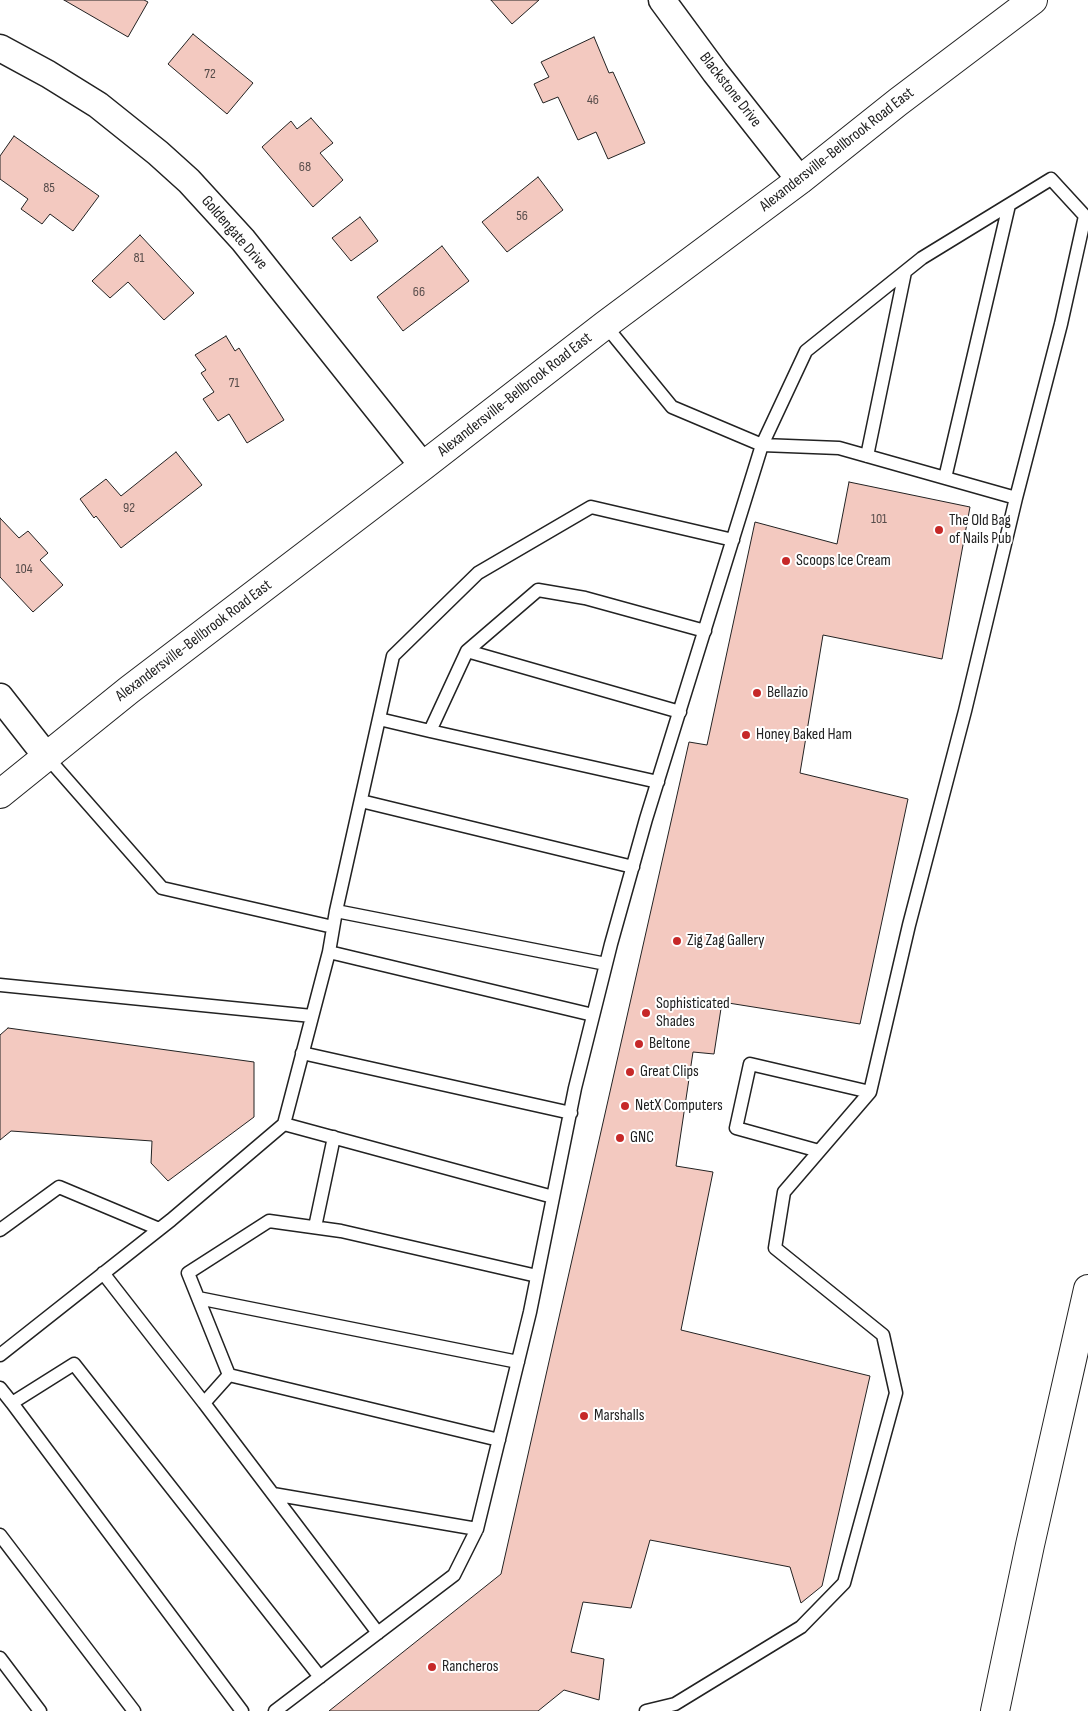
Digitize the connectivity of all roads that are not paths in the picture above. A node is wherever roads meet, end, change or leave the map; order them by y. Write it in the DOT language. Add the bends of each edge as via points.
graph roads {
  1 [pos="662,0"];
  2 [pos="1034,0"];
  3 [pos="0,48"];
  4 [pos="800,180"];
  5 [pos="1009,205"];
  6 [pos="905,272"];
  7 [pos="605,325"];
  8 [pos="762,446"];
  9 [pos="867,456"];
  10 [pos="424,466"];
  11 [pos="945,478"];
  12 [pos="1016,498"];
  13 [pos="733,540"];
  14 [pos="705,631"];
  15 [pos="467,651"];
  16 [pos="0,697"];
  17 [pos="680,712"];
  18 [pos="379,719"];
  19 [pos="430,731"];
  20 [pos="47,757"];
  21 [pos="658,782"];
  22 [pos="0,794"];
  23 [pos="361,801"];
  24 [pos="633,866"];
  25 [pos="336,911"];
  26 [pos="333,927"];
  27 [pos="329,952"];
  28 [pos="606,964"];
  29 [pos="0,984"];
  30 [pos="593,1015"];
  31 [pos="312,1016"];
  32 [pos="302,1053"];
  33 [pos="870,1092"];
  34 [pos="570,1113"];
  35 [pos="284,1124"];
  36 [pos="334,1137"];
  37 [pos="819,1151"];
  38 [pos="553,1196"];
  39 [pos="315,1227"];
  40 [pos="159,1228"];
  41 [pos="0,1230"];
  42 [pos="103,1273"];
  43 [pos="537,1276"];
  44 [pos="1088,1289"];
  45 [pos="198,1298"];
  46 [pos="0,1355"];
  47 [pos="518,1362"];
  48 [pos="229,1375"];
  49 [pos="0,1388"];
  50 [pos="204,1403"];
  51 [pos="12,1404"];
  52 [pos="499,1440"];
  53 [pos="273,1494"];
  54 [pos="477,1530"];
  55 [pos="0,1535"];
  56 [pos="378,1633"];
  57 [pos="0,1658"];
  58 [pos="320,1677"];
  59 [pos="40,1711"];
  60 [pos="134,1711"];
  61 [pos="242,1711"];
  62 [pos="275,1711"];
  63 [pos="646,1711"];
  64 [pos="995,1711"];
  1 -- 4 [label="street, Blackstone Drive"];
  2 -- 4 [label="main road, Alexandersville-Bellbrook Road East"];
  3 -- 10 [label="street, Goldengate Drive" via="98,105 189,182 243,240"];
  4 -- 7 [label="main road, Alexandersville-Bellbrook Road East"];
  5 -- 6 [label="lane" via="922,258"];
  5 -- 11 [label="lane"];
  5 -- 12 [label="lane" via="1051,180 1086,216"];
  6 -- 8 [label="lane" via="806,351"];
  6 -- 9 [label="lane"];
  7 -- 8 [label="lane" via="672,407"];
  7 -- 10 [label="main road, Alexandersville-Bellbrook Road East"];
  8 -- 9 [label="lane" via="839,448"];
  8 -- 13 [label="lane"];
  9 -- 11 [label="lane"];
  10 -- 20 [label="main road, Alexandersville-Bellbrook Road East" via="129,690"];
  11 -- 12 [label="lane"];
  12 -- 33 [label="lane"];
  13 -- 14 [label="lane"];
  13 -- 18 [label="lane" via="591,507 478,573 393,656"];
  14 -- 15 [label="lane" via="585,598 538,590"];
  14 -- 17 [label="lane"];
  15 -- 17 [label="lane"];
  15 -- 19 [label="lane"];
  16 -- 20 [label="street"];
  17 -- 21 [label="lane"];
  18 -- 19 [label="lane"];
  18 -- 23 [label="lane"];
  19 -- 21 [label="lane"];
  20 -- 22 [label="main road, Alexandersville-Bellbrook Road East"];
  20 -- 26 [label="lane" via="162,888"];
  21 -- 24 [label="lane"];
  23 -- 24 [label="lane"];
  23 -- 25 [label="lane"];
  24 -- 28 [label="lane"];
  25 -- 26 [label="lane"];
  25 -- 28 [label="lane"];
  26 -- 27 [label="lane"];
  27 -- 30 [label="lane"];
  27 -- 31 [label="lane"];
  28 -- 30 [label="lane"];
  29 -- 31 [label="lane"];
  30 -- 34 [label="lane"];
  31 -- 32 [label="lane"];
  32 -- 34 [label="lane"];
  32 -- 35 [label="lane"];
  33 -- 37 [label="lane"];
  33 -- 37 [label="lane" via="750,1064 736,1128"];
  34 -- 38 [label="lane"];
  35 -- 36 [label="lane"];
  35 -- 40 [label="lane"];
  36 -- 38 [label="lane"];
  36 -- 39 [label="lane"];
  37 -- 63 [label="lane" via="784,1192 775,1248 883,1335 896,1393 844,1583 801,1627 675,1704"];
  38 -- 43 [label="lane"];
  39 -- 43 [label="lane"];
  39 -- 45 [label="lane" via="269,1221 188,1273"];
  40 -- 41 [label="lane" via="59,1187"];
  40 -- 42 [label="lane"];
  42 -- 46 [label="lane"];
  42 -- 50 [label="lane"];
  43 -- 47 [label="lane"];
  44 -- 64 [label="main road"];
  45 -- 47 [label="lane"];
  45 -- 48 [label="lane"];
  47 -- 52 [label="lane"];
  48 -- 50 [label="lane"];
  48 -- 52 [label="lane"];
  49 -- 51 [label="lane"];
  50 -- 53 [label="lane"];
  51 -- 58 [label="lane" via="74,1364"];
  51 -- 61 [label="lane"];
  52 -- 54 [label="lane"];
  53 -- 54 [label="lane"];
  53 -- 56 [label="lane"];
  54 -- 56 [label="lane" via="454,1575"];
  55 -- 60 [label="lane"];
  56 -- 58 [label="lane"];
  57 -- 59 [label="lane"];
  58 -- 62 [label="lane"];
}
